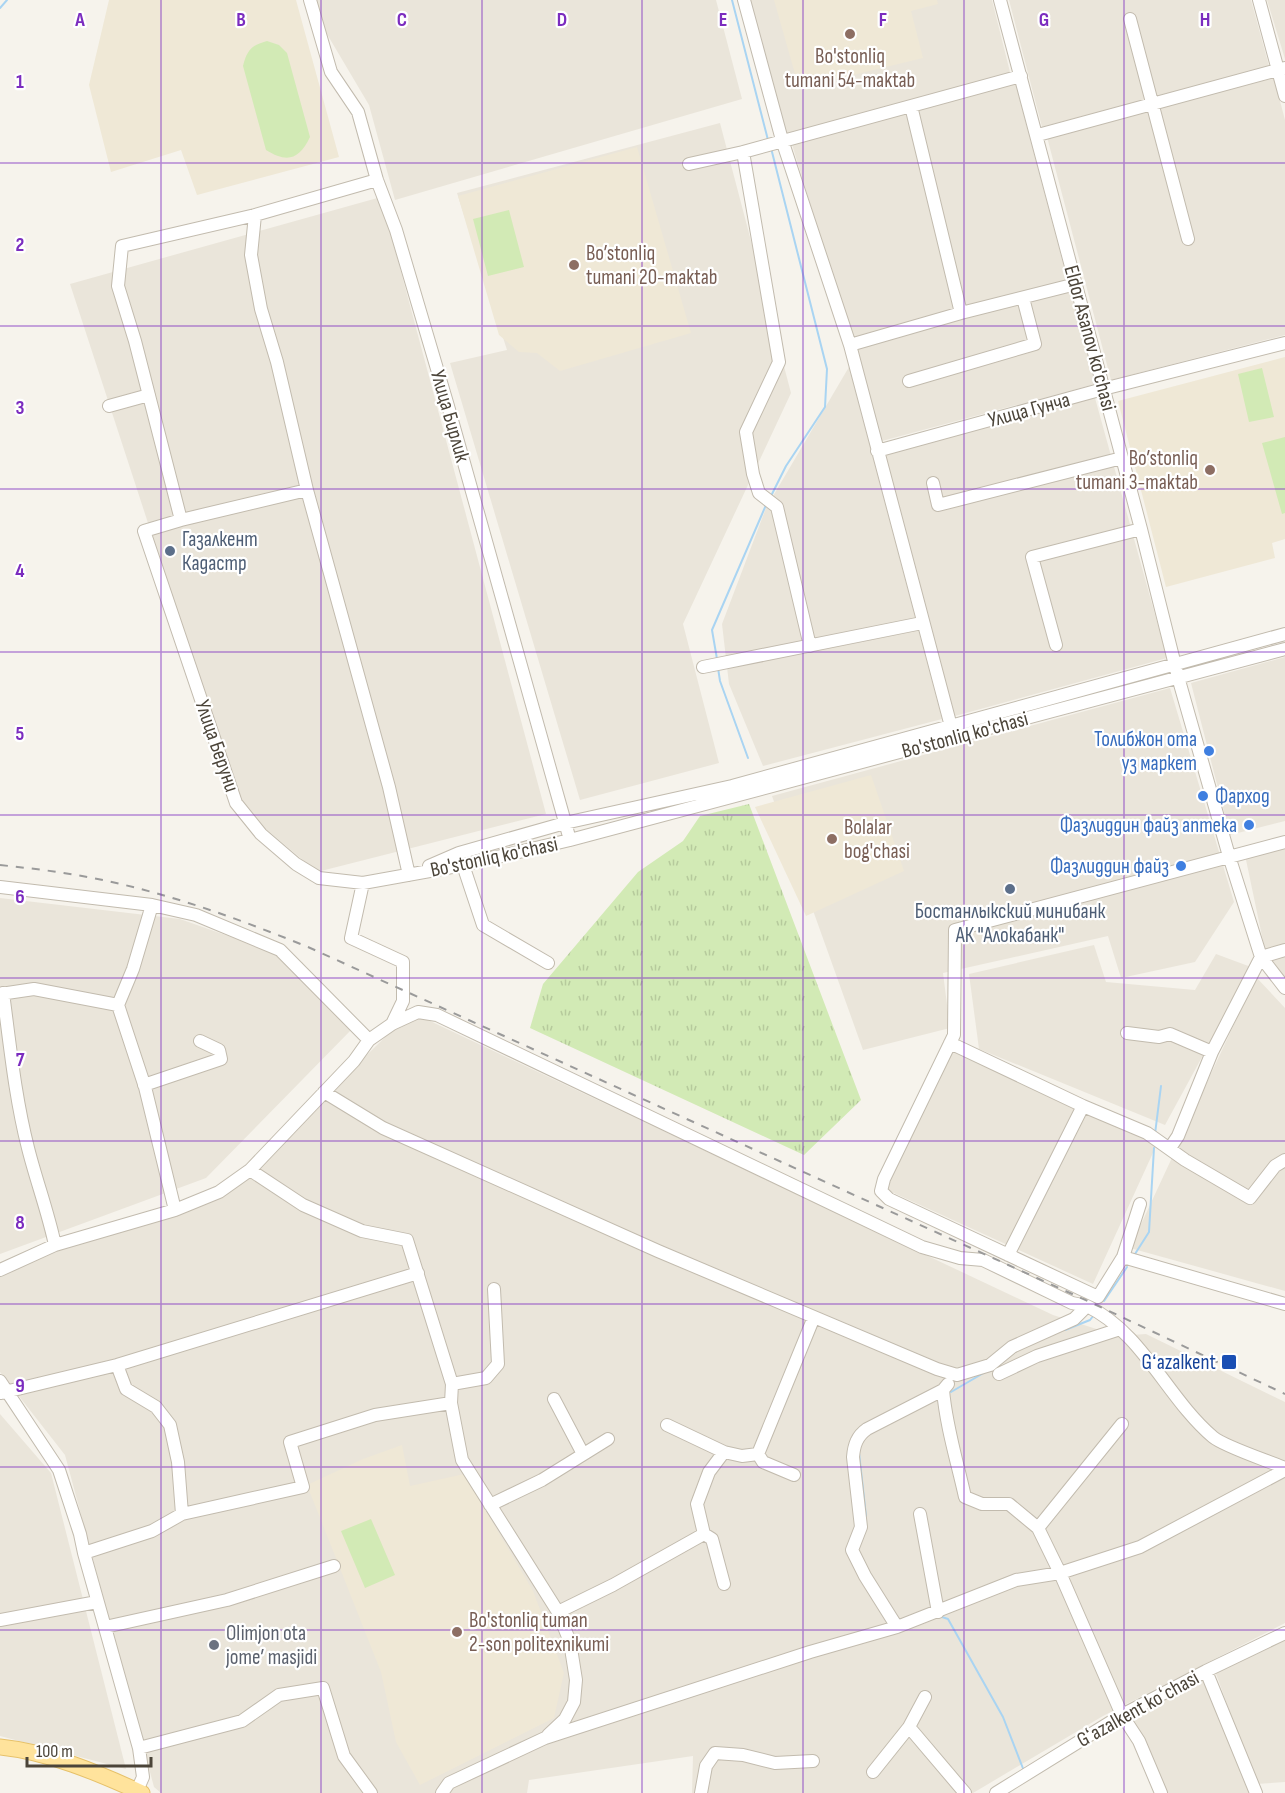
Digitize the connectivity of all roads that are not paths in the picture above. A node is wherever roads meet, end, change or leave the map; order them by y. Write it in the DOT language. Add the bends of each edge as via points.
graph roads {
  1 [pos="310,0"];
  2 [pos="744,0"];
  3 [pos="1000,0"];
  4 [pos="1259,0"];
  5 [pos="1130,19"];
  6 [pos="1281,69"];
  7 [pos="1021,76"];
  8 [pos="1285,96"];
  9 [pos="1152,104"];
  10 [pos="911,106"];
  11 [pos="1038,135"];
  12 [pos="780,141"];
  13 [pos="743,152"];
  14 [pos="689,164"];
  15 [pos="377,180"];
  16 [pos="255,215"];
  17 [pos="1188,239"];
  18 [pos="1076,284"];
  19 [pos="1023,297"];
  20 [pos="961,313"];
  21 [pos="1285,343"];
  22 [pos="850,345"];
  23 [pos="909,381"];
  24 [pos="1103,389"];
  25 [pos="149,395"];
  26 [pos="109,406"];
  27 [pos="877,451"];
  28 [pos="1122,458"];
  29 [pos="933,483"];
  30 [pos="307,490"];
  31 [pos="181,520"];
  32 [pos="1141,529"];
  33 [pos="922,623"];
  34 [pos="1285,634"];
  35 [pos="1056,645"];
  36 [pos="810,646"];
  37 [pos="1285,649"];
  38 [pos="706,666"];
  39 [pos="1176,671"];
  40 [pos="952,733"];
  41 [pos="565,823"];
  42 [pos="570,840"];
  43 [pos="1285,842"];
  44 [pos="1229,856"];
  45 [pos="463,865"];
  46 [pos="409,875"];
  47 [pos="363,883"];
  48 [pos="0,887"];
  49 [pos="152,905"];
  50 [pos="1285,950"];
  51 [pos="1261,957"];
  52 [pos="548,963"];
  53 [pos="1285,988"];
  54 [pos="2,994"];
  55 [pos="118,1005"];
  56 [pos="392,1024"];
  57 [pos="1127,1033"];
  58 [pos="369,1040"];
  59 [pos="200,1041"];
  60 [pos="950,1043"];
  61 [pos="1212,1052"];
  62 [pos="144,1085"];
  63 [pos="324,1092"];
  64 [pos="1083,1106"];
  65 [pos="1170,1148"];
  66 [pos="1285,1160"];
  67 [pos="250,1170"];
  68 [pos="1140,1204"];
  69 [pos="176,1210"];
  70 [pos="55,1245"];
  71 [pos="1008,1255"];
  72 [pos="1123,1257"];
  73 [pos="0,1270"];
  74 [pos="418,1273"];
  75 [pos="494,1289"];
  76 [pos="1285,1304"];
  77 [pos="1088,1306"];
  78 [pos="814,1317"];
  79 [pos="1120,1329"];
  80 [pos="117,1365"];
  81 [pos="999,1374"];
  82 [pos="957,1375"];
  83 [pos="452,1384"];
  84 [pos="2,1388"];
  85 [pos="943,1390"];
  86 [pos="554,1399"];
  87 [pos="451,1403"];
  88 [pos="1122,1424"];
  89 [pos="667,1425"];
  90 [pos="608,1439"];
  91 [pos="724,1452"];
  92 [pos="583,1454"];
  93 [pos="758,1455"];
  94 [pos="1285,1469"];
  95 [pos="794,1475"];
  96 [pos="490,1504"];
  97 [pos="183,1514"];
  98 [pos="920,1514"];
  99 [pos="1038,1528"];
  100 [pos="704,1534"];
  101 [pos="84,1553"];
  102 [pos="334,1566"];
  103 [pos="1060,1573"];
  104 [pos="724,1584"];
  105 [pos="97,1602"];
  106 [pos="558,1612"];
  107 [pos="938,1612"];
  108 [pos="0,1620"];
  109 [pos="105,1627"];
  110 [pos="897,1627"];
  111 [pos="1285,1633"];
  112 [pos="1206,1671"];
  113 [pos="925,1697"];
  114 [pos="1122,1715"];
  115 [pos="909,1727"];
  116 [pos="545,1738"];
  117 [pos="139,1748"];
  118 [pos="0,1749"];
  119 [pos="813,1761"];
  120 [pos="873,1772"];
  121 [pos="136,1792"];
  122 [pos="371,1793"];
  123 [pos="442,1793"];
  124 [pos="701,1793"];
  125 [pos="965,1793"];
  126 [pos="996,1793"];
  127 [pos="1161,1793"];
  128 [pos="1256,1793"];
  1 -- 15 [label="street, Улица Бирлик" via="331,72 358,112"];
  2 -- 12 [label="street"];
  3 -- 7 [label="street, Eldor Asanov ko'chasi"];
  4 -- 6 [label="street"];
  5 -- 9 [label="street"];
  6 -- 8 [label="street"];
  6 -- 9 [label="street"];
  7 -- 10 [label="street"];
  7 -- 11 [label="street, Eldor Asanov ko'chasi"];
  9 -- 11 [label="street"];
  9 -- 17 [label="street"];
  10 -- 12 [label="street"];
  10 -- 20 [label="street"];
  11 -- 18 [label="street, Eldor Asanov ko'chasi"];
  12 -- 13 [label="street"];
  12 -- 22 [label="street"];
  13 -- 14 [label="street"];
  13 -- 36 [label="street" via="779,362 746,432 759,493 777,507"];
  15 -- 16 [label="street"];
  15 -- 41 [label="street, Улица Бирлик" via="396,230 448,406"];
  16 -- 25 [label="street" via="122,246 118,286"];
  16 -- 30 [label="street" via="251,255 255,283"];
  18 -- 19 [label="street"];
  18 -- 24 [label="street, Eldor Asanov ko'chasi"];
  19 -- 20 [label="street"];
  19 -- 23 [label="street" via="1035,344"];
  20 -- 22 [label="street"];
  21 -- 24 [label="street, Улица Гунча"];
  22 -- 27 [label="street"];
  24 -- 27 [label="street, Улица Гунча"];
  24 -- 28 [label="street, Eldor Asanov ko'chasi"];
  25 -- 26 [label="street"];
  25 -- 31 [label="street"];
  27 -- 33 [label="street"];
  28 -- 29 [label="street" via="938,505"];
  28 -- 32 [label="street, Eldor Asanov ko'chasi"];
  30 -- 31 [label="street"];
  30 -- 46 [label="street" via="389,787"];
  31 -- 47 [label="street, Улица Беруни" via="144,531 236,803 261,834 296,864 319,878"];
  32 -- 35 [label="street" via="1032,557"];
  32 -- 39 [label="street, Eldor Asanov ko'chasi"];
  33 -- 36 [label="street"];
  33 -- 40 [label="street"];
  34 -- 39 [label="street, Bo'stonliq ko'chasi"];
  36 -- 38 [label="street"];
  37 -- 39 [label="street, Bo'stonliq ko'chasi"];
  39 -- 40 [label="street, Bo'stonliq ko'chasi"];
  39 -- 44 [label="street, Eldor Asanov ko'chasi"];
  40 -- 41 [label="street, Bo'stonliq ko'chasi"];
  40 -- 42 [label="street, Bo'stonliq ko'chasi"];
  41 -- 42 [label="street, Улица Бирлик"];
  41 -- 46 [label="street, Bo'stonliq ko'chasi" via="459,853"];
  42 -- 45 [label="street, Bo'stonliq ko'chasi"];
  43 -- 44 [label="street"];
  44 -- 51 [label="street, Eldor Asanov ko'chasi"];
  44 -- 60 [label="street" via="955,930 954,1035"];
  45 -- 46 [label="street, Bo'stonliq ko'chasi"];
  45 -- 52 [label="street" via="483,925"];
  46 -- 47 [label="street, Улица Беруни"];
  47 -- 56 [label="street" via="351,938 403,962 403,1000"];
  48 -- 49 [label="street"];
  49 -- 55 [label="street"];
  49 -- 58 [label="street" via="196,915 280,950"];
  50 -- 51 [label="street"];
  51 -- 53 [label="street"];
  51 -- 61 [label="street"];
  54 -- 55 [label="street" via="34,989"];
  54 -- 70 [label="street" via="27,1147"];
  55 -- 62 [label="street"];
  56 -- 58 [label="street"];
  56 -- 77 [label="street" via="418,1012 437,1015 922,1247 983,1260"];
  57 -- 61 [label="street" via="1159,1037 1170,1034"];
  58 -- 63 [label="street"];
  59 -- 62 [label="street" via="219,1050 221,1059"];
  60 -- 64 [label="street"];
  60 -- 71 [label="street" via="881,1191 889,1200"];
  61 -- 65 [label="street" via="1179,1136"];
  62 -- 69 [label="street"];
  63 -- 67 [label="street"];
  63 -- 78 [label="street" via="382,1128"];
  64 -- 65 [label="street" via="1147,1133"];
  64 -- 71 [label="street"];
  65 -- 66 [label="street" via="1250,1198 1275,1166"];
  67 -- 69 [label="street" via="219,1192"];
  67 -- 74 [label="street" via="303,1205 362,1231 408,1240"];
  68 -- 72 [label="street"];
  69 -- 70 [label="street"];
  70 -- 73 [label="street"];
  71 -- 72 [label="street" via="1098,1297"];
  72 -- 76 [label="street"];
  74 -- 80 [label="street"];
  74 -- 83 [label="street"];
  75 -- 83 [label="street" via="498,1364 486,1378"];
  77 -- 79 [label="street" via="1106,1315"];
  77 -- 82 [label="street" via="1074,1318 1012,1347 990,1365"];
  78 -- 82 [label="street"];
  78 -- 93 [label="street"];
  79 -- 81 [label="street" via="1036,1356"];
  79 -- 94 [label="street" via="1215,1439"];
  80 -- 84 [label="street"];
  80 -- 97 [label="street" via="126,1389 156,1407 170,1425"];
  82 -- 85 [label="street"];
  83 -- 87 [label="street"];
  84 -- 101 [label="street" via="59,1470"];
  85 -- 99 [label="street" via="945,1415 965,1497 982,1504 1008,1504"];
  85 -- 110 [label="street" via="867,1429 853,1449 861,1527 852,1550"];
  86 -- 92 [label="street"];
  87 -- 96 [label="street" via="462,1460"];
  87 -- 97 [label="street" via="375,1415 290,1442 303,1488"];
  88 -- 99 [label="street"];
  89 -- 91 [label="street"];
  90 -- 92 [label="street"];
  91 -- 93 [label="street"];
  91 -- 100 [label="street" via="709,1472 697,1504"];
  92 -- 96 [label="street" via="542,1480"];
  93 -- 95 [label="street" via="763,1462"];
  94 -- 103 [label="street" via="1140,1547"];
  96 -- 106 [label="street"];
  97 -- 101 [label="street" via="152,1532"];
  98 -- 107 [label="street"];
  99 -- 103 [label="street"];
  100 -- 104 [label="street" via="712,1539"];
  100 -- 106 [label="street"];
  101 -- 105 [label="street"];
  102 -- 109 [label="street" via="227,1600"];
  103 -- 107 [label="street" via="1016,1580"];
  103 -- 114 [label="street"];
  105 -- 108 [label="street"];
  105 -- 109 [label="street"];
  106 -- 116 [label="street" via="572,1651 576,1691 571,1711"];
  107 -- 110 [label="street"];
  109 -- 117 [label="street"];
  110 -- 116 [label="street"];
  111 -- 112 [label="street, Gʻazalkent koʻchasi"];
  112 -- 114 [label="street, Gʻazalkent koʻchasi"];
  112 -- 128 [label="street"];
  113 -- 115 [label="street"];
  114 -- 126 [label="street, Gʻazalkent koʻchasi"];
  114 -- 127 [label="street" via="1139,1741"];
  115 -- 120 [label="street"];
  115 -- 125 [label="street"];
  116 -- 123 [label="street" via="449,1783"];
  117 -- 121 [label="street" via="143,1777"];
  117 -- 122 [label="street" via="242,1721 279,1695 323,1688 345,1756"];
  118 -- 121 [label="main road" via="48,1761"];
  119 -- 124 [label="street" via="775,1763 715,1753 706,1766"];
}
